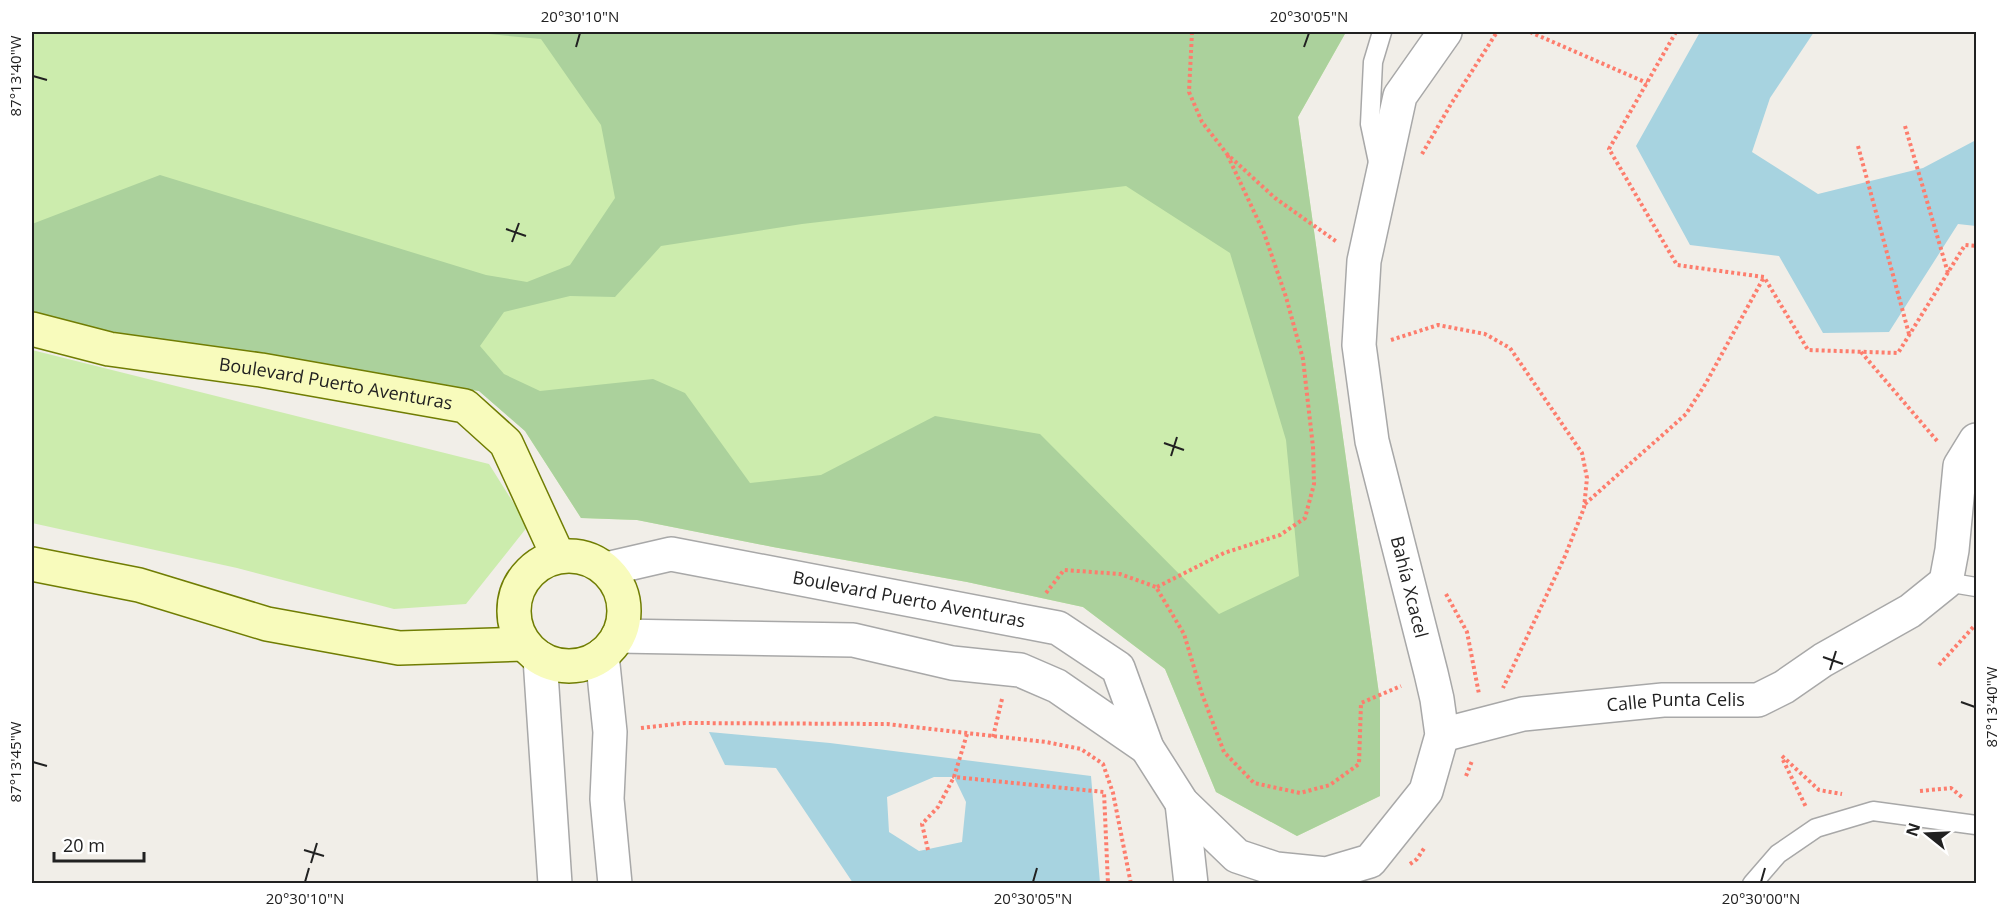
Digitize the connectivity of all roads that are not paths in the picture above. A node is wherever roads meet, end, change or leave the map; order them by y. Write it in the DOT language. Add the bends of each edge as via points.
graph roads {
  1 [pos="1382,32"];
  2 [pos="1444,32"];
  3 [pos="1382,179"];
  4 [pos="32,329"];
  5 [pos="1968,474"];
  6 [pos="558,556"];
  7 [pos="32,564"];
  8 [pos="606,569"];
  9 [pos="1961,585"];
  10 [pos="610,646"];
  11 [pos="532,651"];
  12 [pos="1442,735"];
  13 [pos="1146,748"];
  14 [pos="1182,803"];
  15 [pos="1977,825"];
  16 [pos="1238,870"];
  17 [pos="555,884"];
  18 [pos="615,884"];
  19 [pos="1191,884"];
  20 [pos="1752,884"];
  1 -- 3 [label="lane" via="1373,62 1370,124"];
  2 -- 3 [label="street, Bahía Xcacel" via="1400,96"];
  3 -- 12 [label="street, Bahía Xcacel" via="1364,261 1359,345 1372,441 1431,673"];
  4 -- 6 [label="street, Boulevard Puerto Aventuras" via="109,349 261,370 465,406 506,443"];
  5 -- 9 [label="street, Calle Punta Celis" via="1952,550"];
  6 -- 8 [label="street" via="576,555"];
  6 -- 11 [label="street" via="541,562 526,574 517,591 513,609 516,628"];
  7 -- 11 [label="street" via="139,585 267,624 399,648"];
  8 -- 10 [label="street" via="618,584 624,601 624,619"];
  8 -- 13 [label="street, Boulevard Puerto Aventuras" via="670,554 1058,628 1118,668"];
  9 -- 12 [label="street, Calle Punta Celis" via="1910,610 1758,700 1652,701 1523,714"];
  10 -- 11 [label="street" via="587,663 572,666 555,665"];
  10 -- 13 [label="street" via="853,640 952,663 1020,670 1057,686"];
  10 -- 18 [label="street" via="607,799"];
  11 -- 17 [label="street"];
  12 -- 16 [label="street, Bahía Xcacel" via="1426,791 1370,861 1326,874"];
  13 -- 14 [label="street, Bahía Xcacel"];
  14 -- 16 [label="street, Bahía Xcacel"];
  14 -- 19 [label="street"];
  15 -- 20 [label="lane" via="1873,811 1816,828 1778,854"];
}
